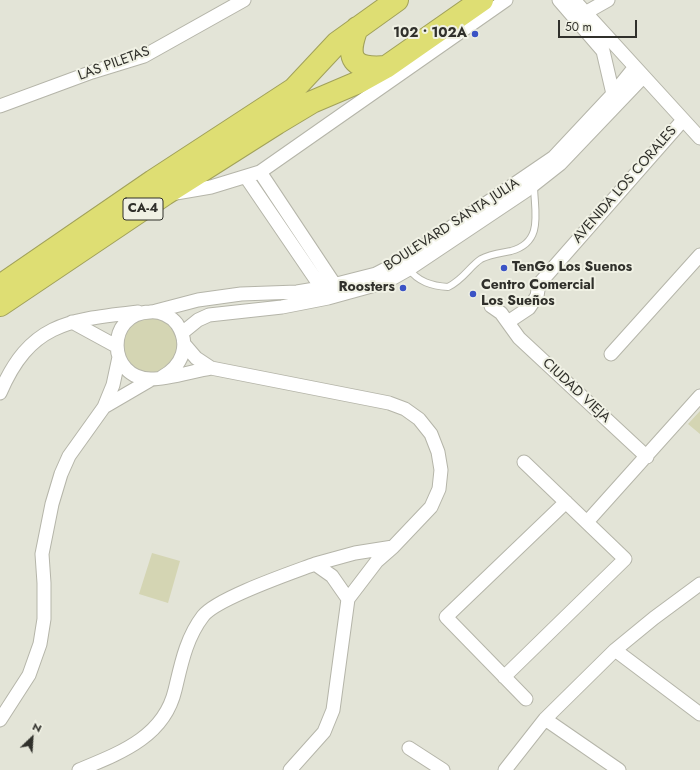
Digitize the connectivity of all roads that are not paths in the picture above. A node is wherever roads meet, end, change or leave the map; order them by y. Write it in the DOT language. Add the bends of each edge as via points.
graph roads {
  1 [pos="244,0"];
  2 [pos="397,0"];
  3 [pos="482,0"];
  4 [pos="506,0"];
  5 [pos="559,0"];
  6 [pos="575,0"];
  7 [pos="608,0"];
  8 [pos="585,14"];
  9 [pos="356,28"];
  10 [pos="427,38"];
  11 [pos="608,47"];
  12 [pos="411,66"];
  13 [pos="386,68"];
  14 [pos="639,72"];
  15 [pos="613,94"];
  16 [pos="0,106"];
  17 [pos="683,120"];
  18 [pos="700,138"];
  19 [pos="260,172"];
  20 [pos="246,177"];
  21 [pos="534,185"];
  22 [pos="164,194"];
  23 [pos="700,255"];
  24 [pos="406,265"];
  25 [pos="0,286"];
  26 [pos="338,290"];
  27 [pos="324,293"];
  28 [pos="0,305"];
  29 [pos="491,306"];
  30 [pos="150,312"];
  31 [pos="72,322"];
  32 [pos="508,322"];
  33 [pos="183,338"];
  34 [pos="118,351"];
  35 [pos="611,354"];
  36 [pos="211,368"];
  37 [pos="157,378"];
  38 [pos="0,393"];
  39 [pos="700,396"];
  40 [pos="104,407"];
  41 [pos="647,457"];
  42 [pos="524,462"];
  43 [pos="566,502"];
  44 [pos="587,522"];
  45 [pos="393,547"];
  46 [pos="316,564"];
  47 [pos="699,588"];
  48 [pos="348,599"];
  49 [pos="615,650"];
  50 [pos="504,676"];
  51 [pos="526,699"];
  52 [pos="700,714"];
  53 [pos="545,719"];
  54 [pos="0,720"];
  55 [pos="409,748"];
  56 [pos="79,770"];
  57 [pos="290,770"];
  58 [pos="443,770"];
  59 [pos="505,770"];
  60 [pos="619,770"];
  1 -- 16 [label="street, LAS PILETAS" via="144,56"];
  2 -- 9 [label="highway, CA-4"];
  3 -- 10 [label="highway, CA-4"];
  4 -- 12 [label="street"];
  5 -- 11 [label="street"];
  6 -- 8 [label="street"];
  7 -- 8 [label="street"];
  8 -- 11 [label="street"];
  9 -- 13 [label="highway" via="350,47 353,58 370,69"];
  9 -- 25 [label="highway, CA-4" via="294,89 153,181"];
  10 -- 12 [label="highway"];
  10 -- 13 [label="highway, CA-4"];
  11 -- 14 [label="street"];
  11 -- 15 [label="street"];
  12 -- 19 [label="street"];
  13 -- 22 [label="highway, CA-4" via="312,102"];
  14 -- 15 [label="street, BOULEVARD SANTA JULIA"];
  14 -- 17 [label="street"];
  14 -- 21 [label="street" via="560,164"];
  15 -- 24 [label="street, BOULEVARD SANTA JULIA" via="554,157"];
  17 -- 18 [label="street"];
  17 -- 32 [label="street, AVENIDA LOS CORALES" via="539,284 537,296 529,308"];
  19 -- 20 [label="street"];
  19 -- 26 [label="street"];
  20 -- 22 [label="street" via="211,187"];
  20 -- 27 [label="street"];
  21 -- 24 [label="street"];
  21 -- 24 [label="lane" via="536,225 533,236 522,246 482,259 464,277 448,287 426,283 415,276"];
  22 -- 28 [label="highway, CA-4"];
  23 -- 35 [label="street"];
  24 -- 26 [label="street" via="386,282"];
  26 -- 27 [label="street"];
  27 -- 30 [label="street" via="241,294 198,300"];
  27 -- 33 [label="street" via="282,307 209,314 198,320"];
  29 -- 32 [label="street, CIUDAD VIEJA"];
  30 -- 31 [label="street" via="99,316"];
  30 -- 33 [label="street" via="167,315 176,323"];
  30 -- 34 [label="street" via="133,316 124,324 118,334"];
  31 -- 34 [label="street"];
  31 -- 38 [label="street" via="38,337 26,348"];
  32 -- 41 [label="street, CIUDAD VIEJA" via="518,338"];
  33 -- 36 [label="street" via="196,358"];
  33 -- 37 [label="street" via="183,355 179,364 171,372"];
  34 -- 37 [label="street" via="124,366 132,373 141,378"];
  34 -- 40 [label="street" via="113,385"];
  36 -- 37 [label="street"];
  36 -- 45 [label="street" via="389,403 405,409 419,419 431,434 438,452 441,470 439,489 431,507"];
  37 -- 40 [label="street"];
  39 -- 41 [label="street"];
  40 -- 54 [label="street" via="69,456 61,474 42,554 44,619 40,644 29,675"];
  41 -- 44 [label="street"];
  42 -- 43 [label="street"];
  43 -- 44 [label="street"];
  43 -- 50 [label="street" via="446,617"];
  44 -- 50 [label="street" via="625,558"];
  45 -- 46 [label="street"];
  45 -- 48 [label="street" via="377,561"];
  46 -- 48 [label="street" via="332,576"];
  46 -- 56 [label="street" via="269,581 218,605 203,615 185,650 169,710 155,729 137,744"];
  47 -- 49 [label="street" via="654,618"];
  48 -- 57 [label="street" via="334,710 324,732"];
  49 -- 52 [label="street"];
  49 -- 53 [label="street"];
  50 -- 51 [label="street"];
  53 -- 59 [label="street"];
  53 -- 60 [label="street"];
  55 -- 58 [label="street"];
}
